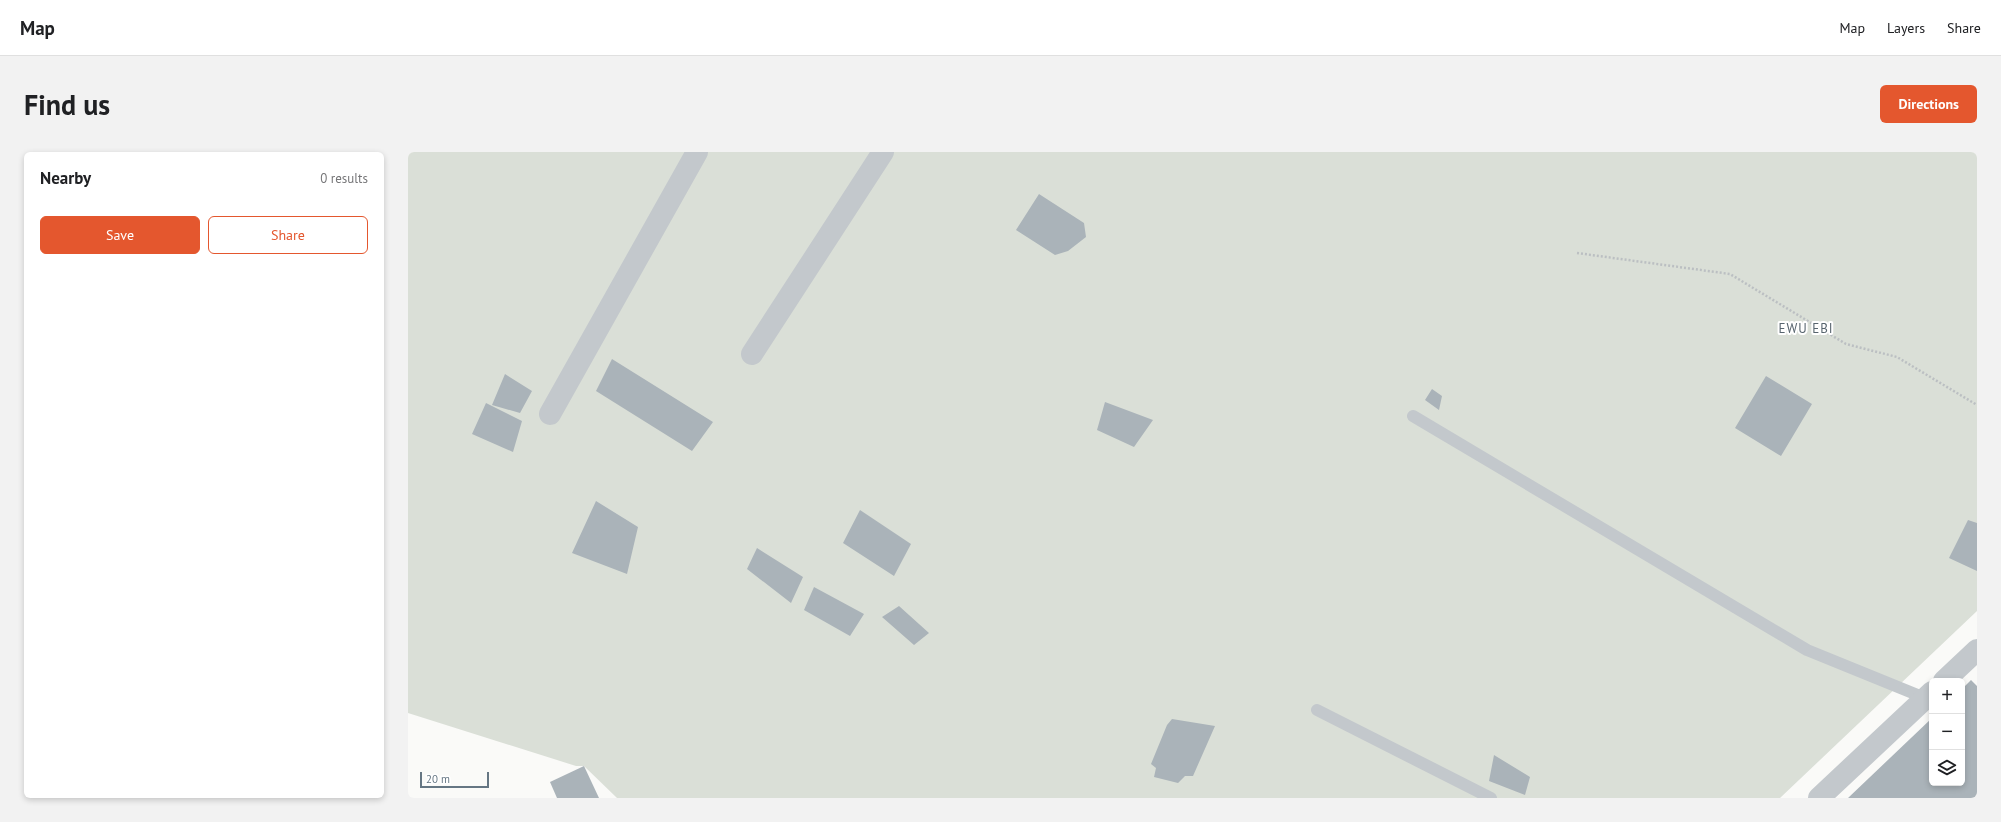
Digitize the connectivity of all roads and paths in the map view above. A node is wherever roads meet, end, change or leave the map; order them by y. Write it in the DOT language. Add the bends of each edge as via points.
graph roads {
  1 [pos="697,152"];
  2 [pos="882,152"];
  3 [pos="1577,253"];
  4 [pos="752,354"];
  5 [pos="1977,405"];
  6 [pos="550,414"];
  7 [pos="1414,416"];
  8 [pos="1976,653"];
  9 [pos="1947,678"];
  10 [pos="1929,695"];
  11 [pos="1317,710"];
  12 [pos="1491,798"];
  13 [pos="1819,798"];
  1 -- 6 [label="street"];
  2 -- 4 [label="street"];
  3 -- 5 [label="path" via="1730,274 1846,344 1897,357"];
  7 -- 10 [label="lane" via="1807,650"];
  8 -- 9 [label="street"];
  10 -- 13 [label="street"];
  11 -- 12 [label="lane"];
}
